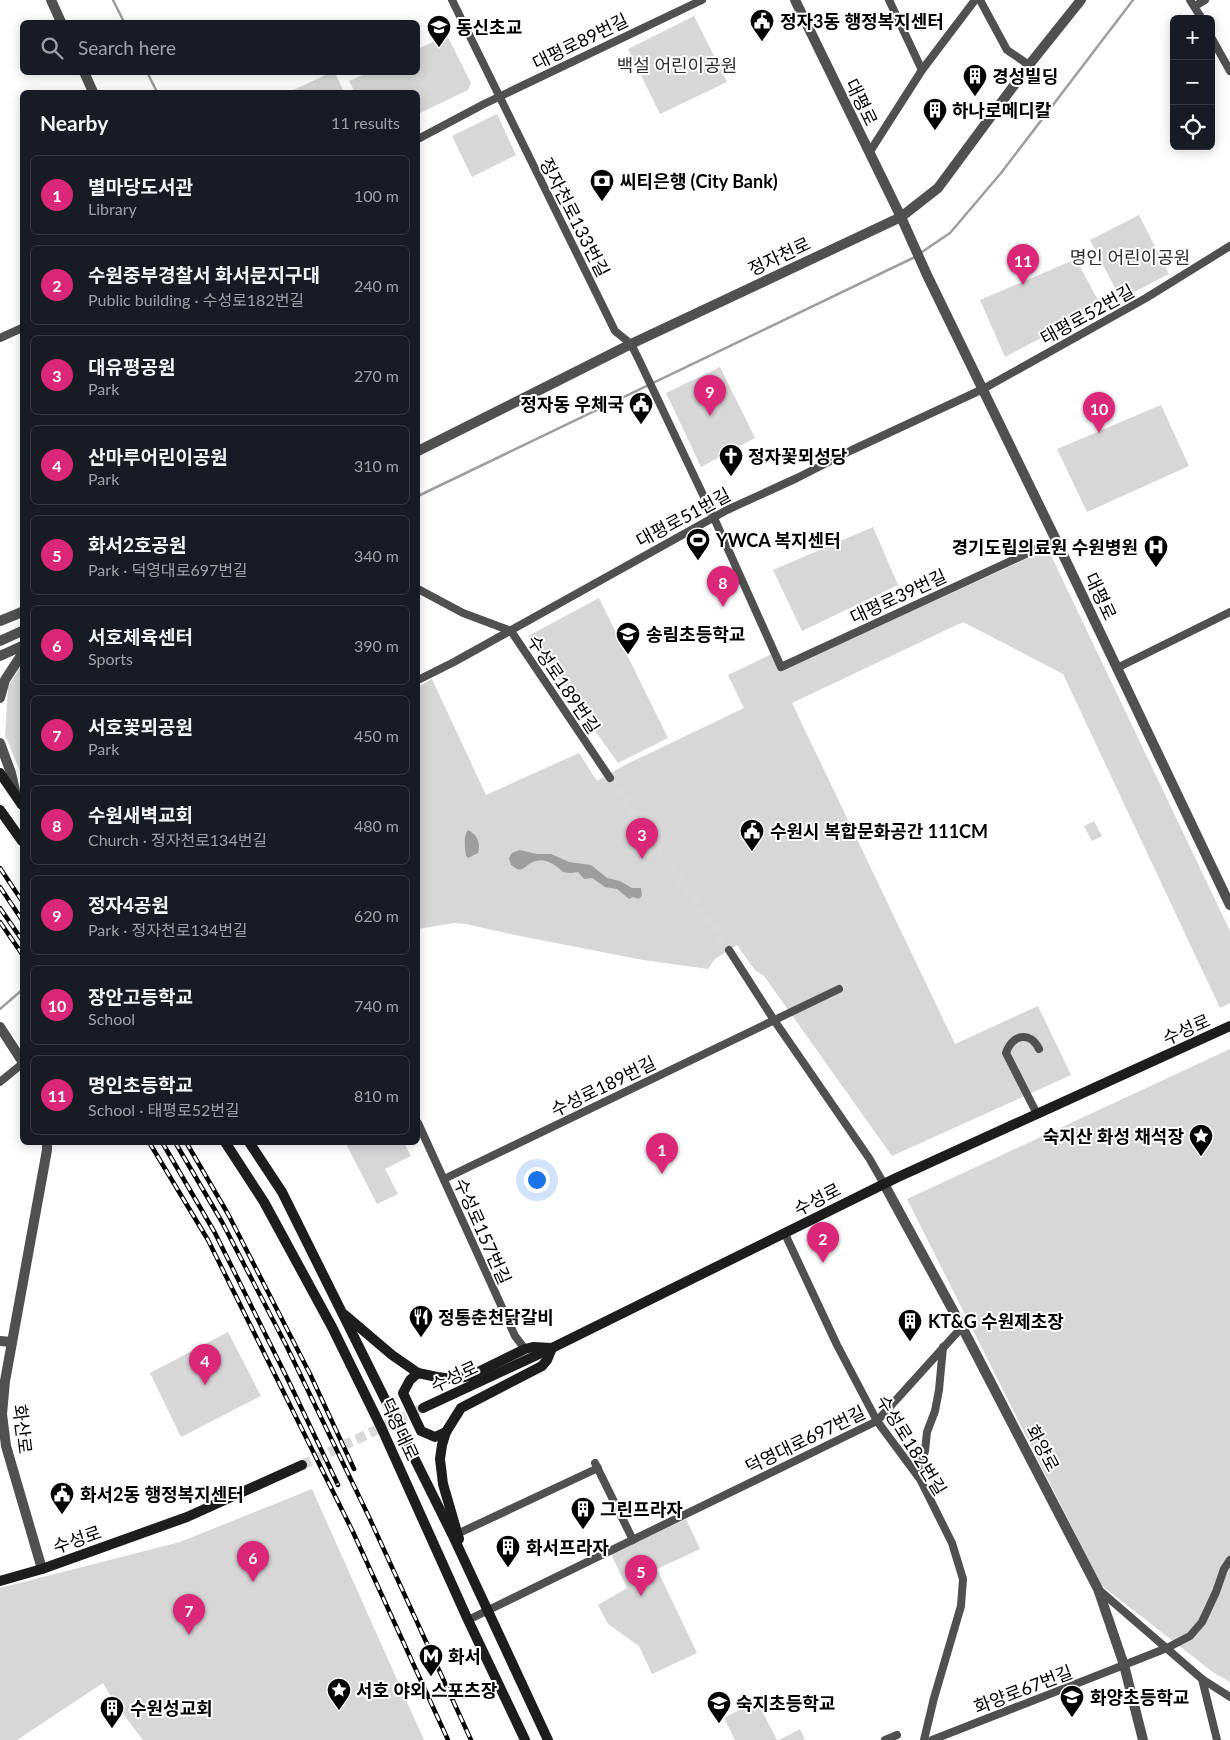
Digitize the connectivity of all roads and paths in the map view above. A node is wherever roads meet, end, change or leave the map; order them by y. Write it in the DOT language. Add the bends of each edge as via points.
graph roads {
  1 [pos="51,0"];
  2 [pos="452,0"];
  3 [pos="702,0"];
  4 [pos="795,0"];
  5 [pos="889,0"];
  6 [pos="975,0"];
  7 [pos="980,0"];
  8 [pos="1081,0"];
  9 [pos="1205,0"];
  10 [pos="1193,3"];
  11 [pos="1200,15"];
  12 [pos="60,20"];
  13 [pos="1215,43"];
  14 [pos="1029,65"];
  15 [pos="922,70"];
  16 [pos="1230,71"];
  17 [pos="85,75"];
  18 [pos="92,90"];
  19 [pos="498,97"];
  20 [pos="420,138"];
  21 [pos="869,152"];
  22 [pos="901,217"];
  23 [pos="1230,246"];
  24 [pos="20,329"];
  25 [pos="0,338"];
  26 [pos="631,344"];
  27 [pos="983,389"];
  28 [pos="420,450"];
  29 [pos="714,518"];
  30 [pos="1056,540"];
  31 [pos="420,590"];
  32 [pos="1230,612"];
  33 [pos="20,613"];
  34 [pos="2,620"];
  35 [pos="510,630"];
  36 [pos="20,632"];
  37 [pos="0,641"];
  38 [pos="20,647"];
  39 [pos="0,656"];
  40 [pos="20,657"];
  41 [pos="1117,668"];
  42 [pos="420,679"];
  43 [pos="0,698"];
  44 [pos="0,743"];
  45 [pos="0,773"];
  46 [pos="610,778"];
  47 [pos="16,795"];
  48 [pos="20,802"];
  49 [pos="0,810"];
  50 [pos="20,838"];
  51 [pos="1230,905"];
  52 [pos="729,950"];
  53 [pos="839,989"];
  54 [pos="774,1020"];
  55 [pos="1230,1026"];
  56 [pos="0,1027"];
  57 [pos="1039,1049"];
  58 [pos="20,1059"];
  59 [pos="20,1064"];
  60 [pos="0,1082"];
  61 [pos="1037,1114"];
  62 [pos="420,1127"];
  63 [pos="47,1145"];
  64 [pos="227,1145"];
  65 [pos="251,1145"];
  66 [pos="444,1180"];
  67 [pos="884,1184"];
  68 [pos="784,1234"];
  69 [pos="342,1313"];
  70 [pos="962,1327"];
  71 [pos="0,1341"];
  72 [pos="12,1342"];
  73 [pos="943,1346"];
  74 [pos="552,1348"];
  75 [pos="526,1350"];
  76 [pos="418,1373"];
  77 [pos="423,1408"];
  78 [pos="877,1421"];
  79 [pos="446,1432"];
  80 [pos="302,1466"];
  81 [pos="918,1476"];
  82 [pos="455,1535"];
  83 [pos="633,1540"];
  84 [pos="1230,1560"];
  85 [pos="42,1569"];
  86 [pos="0,1581"];
  87 [pos="1098,1589"];
  88 [pos="487,1610"];
  89 [pos="468,1620"];
  90 [pos="1167,1648"];
  91 [pos="1124,1665"];
  92 [pos="1202,1679"];
  93 [pos="1230,1697"];
  94 [pos="897,1734"];
  95 [pos="525,1740"];
  96 [pos="548,1740"];
  97 [pos="885,1740"];
  98 [pos="924,1740"];
  99 [pos="932,1740"];
  100 [pos="1144,1740"];
  101 [pos="1217,1740"];
  1 -- 12 [label="street"];
  2 -- 19 [label="street, 정자천로133번길"];
  3 -- 19 [label="street, 대평로89번길"];
  4 -- 21 [label="street, 대평로"];
  5 -- 15 [label="street"];
  6 -- 15 [label="street"];
  7 -- 14 [label="street" via="1007,50"];
  8 -- 14 [label="street, 정자천로"];
  9 -- 10 [label="street"];
  10 -- 11 [label="street"];
  13 -- 16 [label="street"];
  14 -- 22 [label="street, 정자천로" via="938,188"];
  15 -- 21 [label="street"];
  17 -- 18 [label="street"];
  19 -- 20 [label="street, 대평로89번길"];
  19 -- 26 [label="street, 정자천로133번길" via="615,331"];
  21 -- 22 [label="street, 대평로"];
  22 -- 26 [label="street, 정자천로"];
  22 -- 27 [label="street, 대평로"];
  23 -- 27 [label="street, 태평로52번길" via="1146,298"];
  24 -- 25 [label="street"];
  26 -- 28 [label="street, 정자천로"];
  26 -- 29 [label="street"];
  27 -- 29 [label="street, 대평로51번길"];
  27 -- 30 [label="street, 대평로"];
  29 -- 30 [label="street, 대평로39번길" via="781,667"];
  29 -- 35 [label="street, 대평로51번길"];
  30 -- 41 [label="street, 대평로"];
  31 -- 35 [label="street" via="463,613"];
  32 -- 41 [label="street"];
  33 -- 34 [label="street"];
  35 -- 42 [label="street, 대평로51번길"];
  35 -- 46 [label="street, 수성로189번길"];
  36 -- 37 [label="street"];
  38 -- 39 [label="street"];
  40 -- 43 [label="street" via="5,680"];
  41 -- 51 [label="street, 대평로"];
  44 -- 47 [label="street"];
  45 -- 47 [label="main road"];
  47 -- 48 [label="main road"];
  49 -- 50 [label="main road"];
  52 -- 54 [label="street"];
  53 -- 54 [label="street, 수성로189번길"];
  54 -- 66 [label="street, 수성로189번길"];
  54 -- 67 [label="street"];
  55 -- 61 [label="main road, 수성로"];
  56 -- 58 [label="street"];
  57 -- 61 [label="street" via="1032,1039 1016,1038 1006,1053"];
  59 -- 60 [label="street"];
  61 -- 67 [label="main road, 수성로"];
  62 -- 66 [label="street, 수성로157번길"];
  63 -- 72 [label="street, 화산로"];
  64 -- 89 [label="main road, 덕영대로" via="264,1202 332,1326"];
  65 -- 69 [label="main road, 덕영대로" via="282,1192"];
  66 -- 75 [label="street, 수성로157번길" via="508,1322"];
  67 -- 68 [label="main road, 수성로"];
  67 -- 70 [label="street, 화양로"];
  68 -- 74 [label="main road, 수성로"];
  68 -- 78 [label="street, 수성로182번길"];
  69 -- 76 [label="main road"];
  69 -- 82 [label="main road, 덕영대로"];
  70 -- 73 [label="street, 덕영대로697번길"];
  70 -- 87 [label="street, 화양로"];
  71 -- 72 [label="street"];
  72 -- 85 [label="street, 화산로" via="2,1398 3,1429"];
  73 -- 78 [label="street, 덕영대로697번길"];
  73 -- 81 [label="street" via="938,1397"];
  74 -- 75 [label="main road"];
  74 -- 77 [label="main road, 수성로"];
  74 -- 79 [label="main road" via="542,1366 461,1408"];
  75 -- 76 [label="main road" via="470,1376 453,1379"];
  76 -- 79 [label="main road" via="403,1393 421,1431 435,1437"];
  78 -- 81 [label="street, 수성로182번길"];
  78 -- 83 [label="street, 덕영대로697번길"];
  79 -- 82 [label="main road" via="440,1459"];
  80 -- 85 [label="main road, 수성로" via="187,1517"];
  81 -- 98 [label="street, 수성로182번길" via="952,1543 963,1579 961,1606"];
  82 -- 83 [label="street" via="597,1465"];
  82 -- 88 [label="main road"];
  83 -- 88 [label="street, 덕영대로697번길"];
  84 -- 90 [label="street, 화양로67번길" via="1202,1622 1190,1636"];
  85 -- 86 [label="main road, 수성로"];
  87 -- 90 [label="street"];
  87 -- 91 [label="street, 화양로"];
  88 -- 89 [label="street, 덕영대로697번길"];
  88 -- 96 [label="main road"];
  89 -- 95 [label="main road, 덕영대로"];
  90 -- 91 [label="street, 화양로67번길"];
  90 -- 92 [label="street"];
  91 -- 99 [label="street, 화양로67번길"];
  91 -- 100 [label="street, 화양로"];
  92 -- 93 [label="street"];
  92 -- 101 [label="street"];
  94 -- 97 [label="street"];
}
